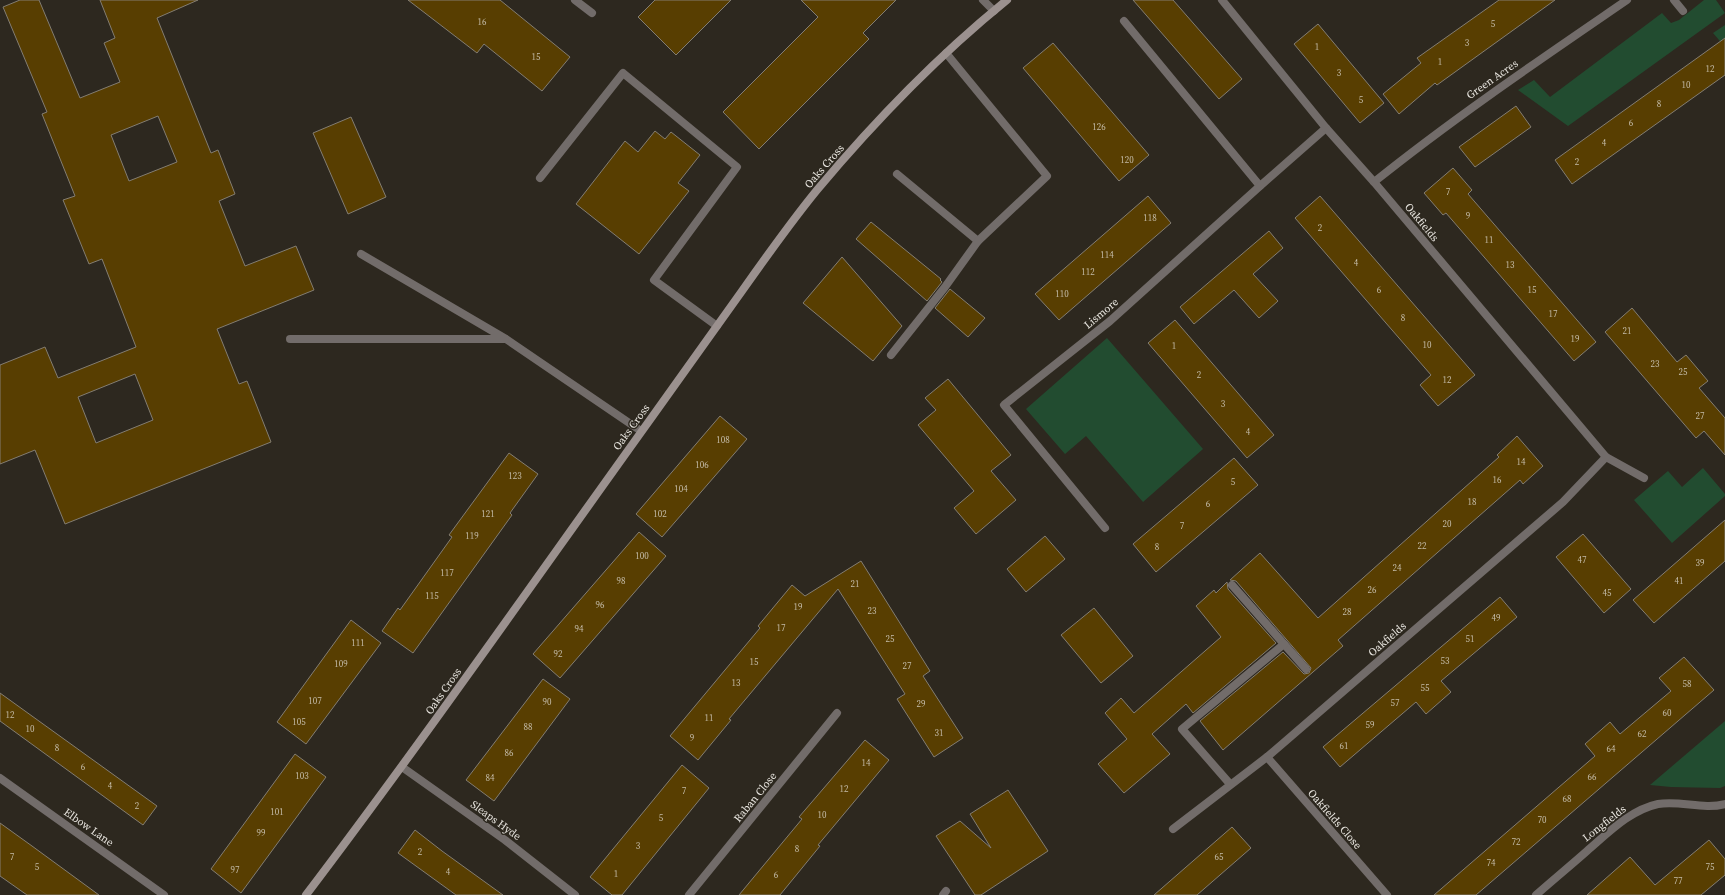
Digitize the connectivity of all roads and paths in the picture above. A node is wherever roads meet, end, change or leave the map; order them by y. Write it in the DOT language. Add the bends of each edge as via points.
graph roads {
  1 [pos="575,0"];
  2 [pos="984,0"];
  3 [pos="1007,0"];
  4 [pos="1222,0"];
  5 [pos="1628,0"];
  6 [pos="1674,0"];
  7 [pos="994,11"];
  8 [pos="1683,11"];
  9 [pos="592,14"];
  10 [pos="1124,21"];
  11 [pos="946,53"];
  12 [pos="1326,128"];
  13 [pos="897,174"];
  14 [pos="540,178"];
  15 [pos="1374,182"];
  16 [pos="1260,186"];
  17 [pos="978,241"];
  18 [pos="361,254"];
  19 [pos="717,326"];
  20 [pos="290,339"];
  21 [pos="506,339"];
  22 [pos="891,355"];
  23 [pos="641,431"];
  24 [pos="1606,457"];
  25 [pos="1644,478"];
  26 [pos="1105,528"];
  27 [pos="1232,586"];
  28 [pos="1284,644"];
  29 [pos="1306,669"];
  30 [pos="837,713"];
  31 [pos="1267,757"];
  32 [pos="402,767"];
  33 [pos="0,778"];
  34 [pos="1230,784"];
  35 [pos="1725,804"];
  36 [pos="1174,829"];
  37 [pos="164,895"];
  38 [pos="306,895"];
  39 [pos="575,895"];
  40 [pos="689,895"];
  41 [pos="1387,895"];
  42 [pos="1536,895"];
  1 -- 9 [label="street"];
  2 -- 7 [label="street"];
  3 -- 7 [label="street, Oaks Cross"];
  4 -- 12 [label="street, Oakfields"];
  5 -- 15 [label="street, Green Acres" via="1421,144"];
  6 -- 8 [label="street"];
  7 -- 11 [label="street, Oaks Cross"];
  10 -- 16 [label="street"];
  11 -- 17 [label="street" via="1047,176"];
  11 -- 19 [label="street, Oaks Cross" via="856,145 817,191"];
  12 -- 15 [label="street, Oakfields"];
  12 -- 16 [label="street, Lismore"];
  13 -- 17 [label="street"];
  14 -- 19 [label="street" via="623,73 737,167 654,280"];
  15 -- 24 [label="street, Oakfields"];
  16 -- 26 [label="street, Lismore" via="1110,321 1004,405"];
  17 -- 22 [label="street"];
  18 -- 21 [label="street"];
  19 -- 23 [label="street, Oaks Cross"];
  20 -- 21 [label="street"];
  21 -- 23 [label="street"];
  23 -- 32 [label="street, Oaks Cross"];
  24 -- 25 [label="street, Oakfields"];
  24 -- 31 [label="street, Oakfields" via="1564,502"];
  27 -- 28 [label="street"];
  28 -- 29 [label="street"];
  28 -- 34 [label="street" via="1182,729"];
  30 -- 40 [label="street, Raban Close"];
  31 -- 34 [label="street, Oakfields"];
  31 -- 41 [label="street, Oakfields Close"];
  32 -- 38 [label="street, Oaks Cross"];
  32 -- 39 [label="street, Sleaps Hyde" via="505,840"];
  33 -- 37 [label="street, Elbow Lane"];
  34 -- 36 [label="street, Oakfields"];
  35 -- 42 [label="street, Longfields" via="1657,804 1632,814"];
}
